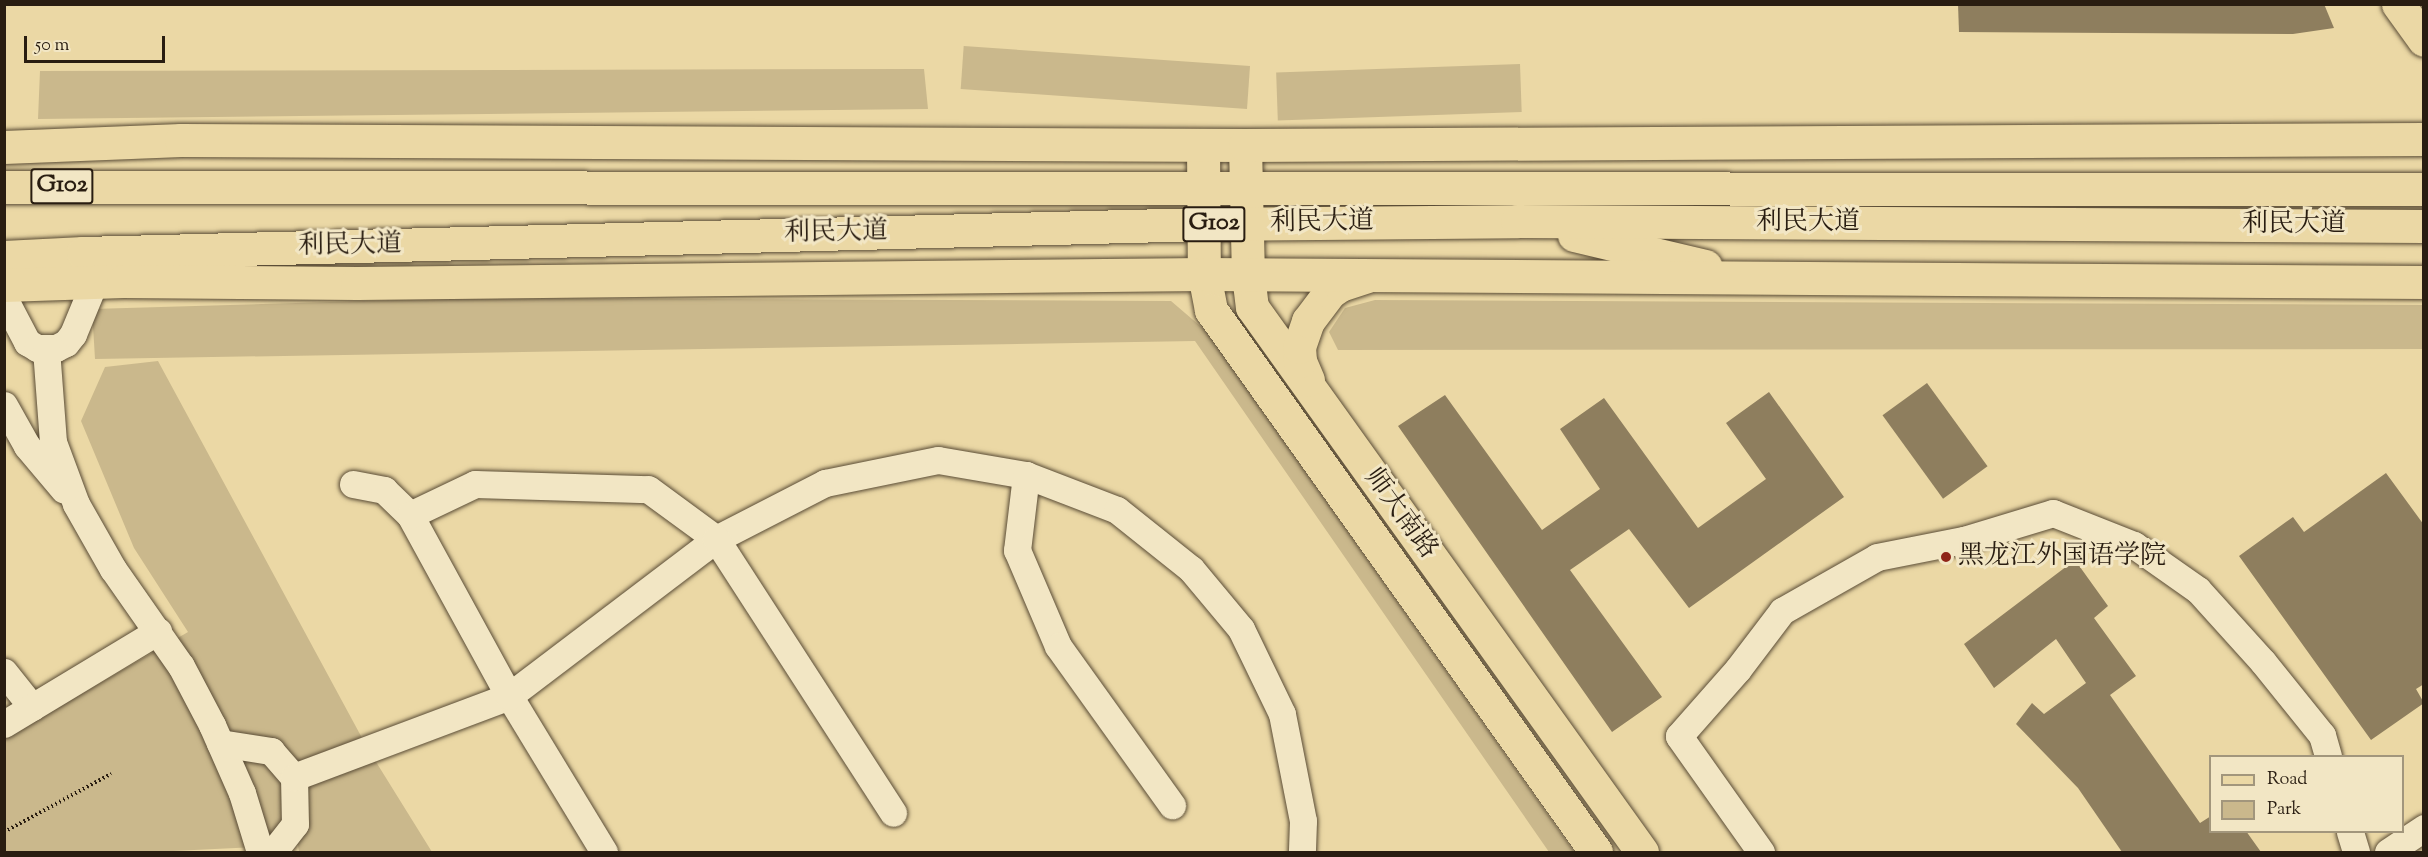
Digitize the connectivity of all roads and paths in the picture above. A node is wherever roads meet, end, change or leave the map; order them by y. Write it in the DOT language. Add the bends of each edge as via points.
graph roads {
  1 [pos="2398,4"];
  2 [pos="2424,40"];
  3 [pos="182,140"];
  4 [pos="2424,140"];
  5 [pos="1552,144"];
  6 [pos="1203,145"];
  7 [pos="1245,146"];
  8 [pos="4,147"];
  9 [pos="4,158"];
  10 [pos="59,186"];
  11 [pos="4,187"];
  12 [pos="119,187"];
  13 [pos="1756,187"];
  14 [pos="1247,188"];
  15 [pos="1203,189"];
  16 [pos="2424,189"];
  17 [pos="1517,221"];
  18 [pos="1204,224"];
  19 [pos="1247,224"];
  20 [pos="2424,226"];
  21 [pos="4,257"];
  22 [pos="100,272"];
  23 [pos="1204,274"];
  24 [pos="1248,275"];
  25 [pos="1367,276"];
  26 [pos="1764,279"];
  27 [pos="2424,282"];
  28 [pos="4,285"];
  29 [pos="4,298"];
  30 [pos="46,349"];
  31 [pos="1313,393"];
  32 [pos="4,405"];
  33 [pos="1026,476"];
  34 [pos="353,484"];
  35 [pos="76,504"];
  36 [pos="410,515"];
  37 [pos="716,539"];
  38 [pos="158,631"];
  39 [pos="4,672"];
  40 [pos="509,696"];
  41 [pos="32,707"];
  42 [pos="4,724"];
  43 [pos="220,743"];
  44 [pos="2328,755"];
  45 [pos="111,774"];
  46 [pos="294,777"];
  47 [pos="1172,805"];
  48 [pos="893,813"];
  49 [pos="2424,828"];
  50 [pos="4,832"];
  51 [pos="2351,833"];
  52 [pos="260,852"];
  53 [pos="273,852"];
  54 [pos="604,852"];
  55 [pos="1302,852"];
  56 [pos="1596,852"];
  57 [pos="1642,852"];
  58 [pos="1761,852"];
  59 [pos="2356,852"];
  60 [pos="2388,852"];
  1 -- 2 [label="main road"];
  3 -- 6 [label="main road"];
  3 -- 8 [label="main road"];
  3 -- 12 [label="main road"];
  4 -- 5 [label="main road"];
  5 -- 7 [label="main road"];
  5 -- 13 [label="main road"];
  6 -- 7 [label="main road"];
  6 -- 15 [label="main road, 师大南路"];
  7 -- 14 [label="main road, 师大南路"];
  9 -- 10 [label="main road"];
  10 -- 11 [label="main road, 利民大道 / G102"];
  10 -- 12 [label="main road, 利民大道 / G102"];
  12 -- 15 [label="main road, 利民大道 / G102"];
  13 -- 14 [label="main road, 利民大道 / G102"];
  13 -- 16 [label="main road, 利民大道 / G102"];
  14 -- 15 [label="main road, 利民大道 / G102"];
  14 -- 19 [label="main road, 师大南路"];
  15 -- 18 [label="main road, 师大南路"];
  17 -- 19 [label="main road, 利民大道 / G102"];
  17 -- 20 [label="main road, 利民大道 / G102"];
  17 -- 26 [label="main road"];
  18 -- 19 [label="main road, 利民大道 / G102"];
  18 -- 22 [label="main road, 利民大道 / G102"];
  18 -- 23 [label="main road, 师大南路"];
  19 -- 24 [label="main road, 师大南路"];
  21 -- 22 [label="main road, 利民大道 / G102"];
  22 -- 23 [label="main road" via="357,283"];
  22 -- 28 [label="main road"];
  22 -- 30 [label="street" via="73,334 66,343"];
  23 -- 24 [label="main road"];
  23 -- 56 [label="main road, 师大南路" via="1211,310"];
  24 -- 25 [label="main road"];
  24 -- 31 [label="main road, 师大南路" via="1252,307"];
  25 -- 26 [label="main road"];
  25 -- 31 [label="main road" via="1330,292 1308,321 1299,347 1300,361"];
  26 -- 27 [label="main road"];
  29 -- 30 [label="street" via="27,342"];
  30 -- 35 [label="street" via="53,442"];
  31 -- 57 [label="main road, 师大南路"];
  32 -- 35 [label="street" via="27,446"];
  33 -- 37 [label="street" via="938,460 825,483"];
  33 -- 47 [label="street" via="1017,550 1058,646"];
  33 -- 55 [label="street" via="1118,510 1191,569 1242,629 1282,714 1303,821"];
  34 -- 36 [label="street" via="384,490"];
  35 -- 38 [label="street" via="113,569"];
  36 -- 37 [label="street" via="475,484 648,489"];
  36 -- 40 [label="street"];
  37 -- 40 [label="street"];
  37 -- 48 [label="street"];
  38 -- 41 [label="street"];
  38 -- 43 [label="street" via="181,666"];
  39 -- 41 [label="street"];
  40 -- 46 [label="street"];
  40 -- 54 [label="street"];
  41 -- 42 [label="street"];
  43 -- 46 [label="street" via="271,752"];
  43 -- 52 [label="street" via="250,816"];
  44 -- 58 [label="street" via="2322,735 2198,590 2134,544 2053,513 1964,540 1877,557 1782,612 1679,736"];
  45 -- 50 [label="path"];
  46 -- 53 [label="street" via="295,824"];
  49 -- 60 [label="street"];
  51 -- 59 [label="street"];
}
